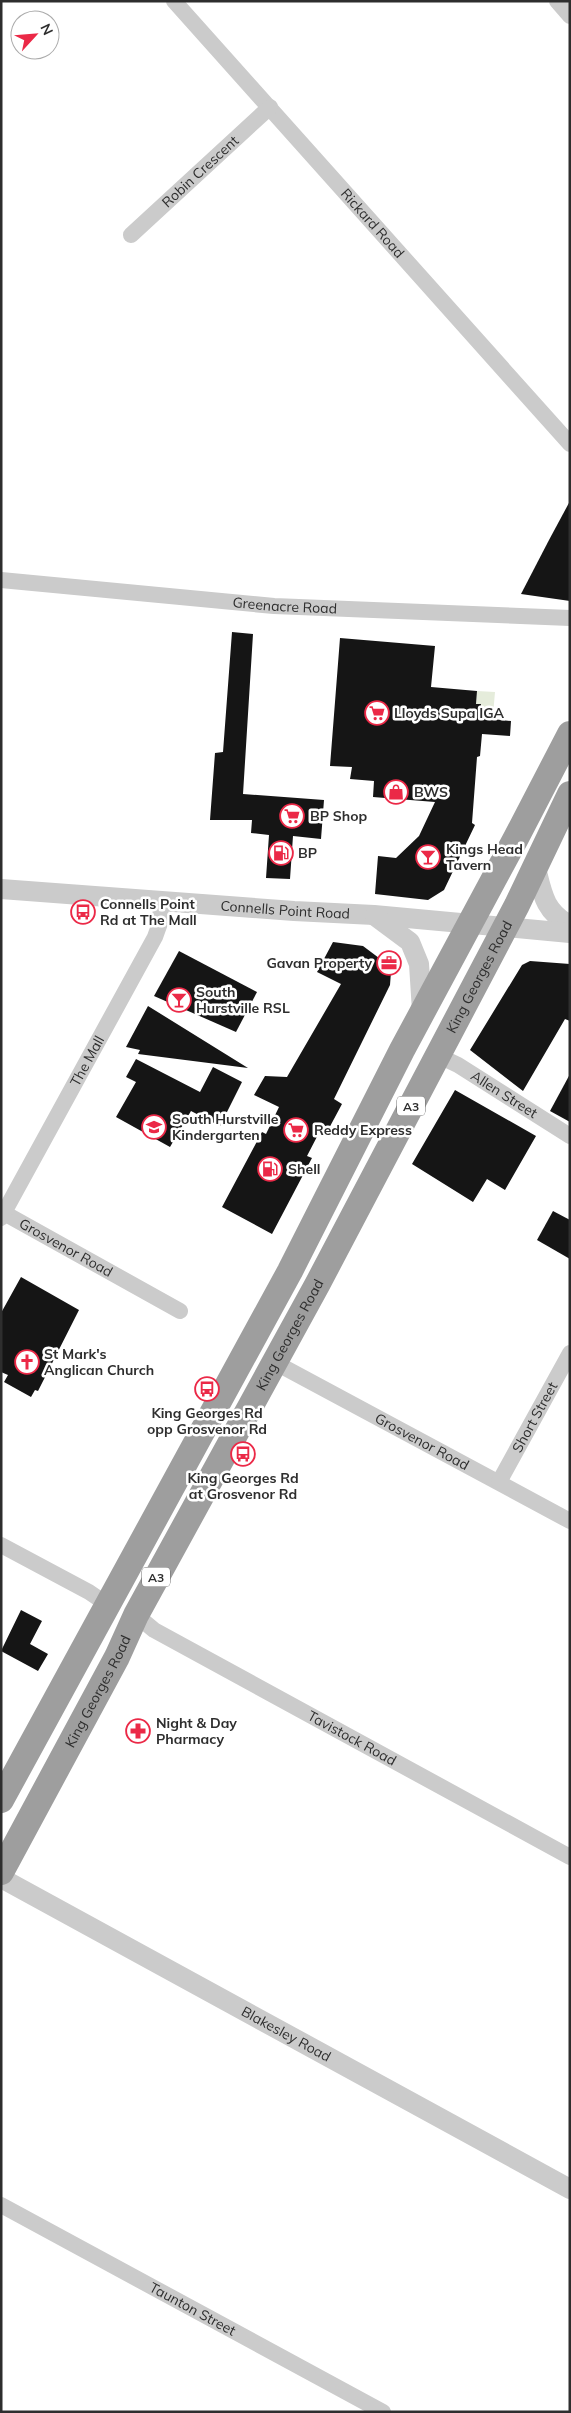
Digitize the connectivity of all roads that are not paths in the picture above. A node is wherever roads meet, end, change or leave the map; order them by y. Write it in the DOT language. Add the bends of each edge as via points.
graph roads {
  1 [pos="174,1"];
  2 [pos="557,1"];
  3 [pos="570,16"];
  4 [pos="270,107"];
  5 [pos="131,235"];
  6 [pos="570,444"];
  7 [pos="1,580"];
  8 [pos="570,618"];
  9 [pos="570,734"];
  10 [pos="570,794"];
  11 [pos="535,864"];
  12 [pos="1,889"];
  13 [pos="161,900"];
  14 [pos="374,915"];
  15 [pos="470,924"];
  16 [pos="570,925"];
  17 [pos="505,927"];
  18 [pos="570,933"];
  19 [pos="422,1011"];
  20 [pos="437,1055"];
  21 [pos="570,1136"];
  22 [pos="2,1216"];
  23 [pos="180,1311"];
  24 [pos="570,1353"];
  25 [pos="274,1362"];
  26 [pos="499,1482"];
  27 [pos="570,1521"];
  28 [pos="1,1545"];
  29 [pos="108,1604"];
  30 [pos="136,1615"];
  31 [pos="1,1800"];
  32 [pos="570,1857"];
  33 [pos="1,1872"];
  34 [pos="1,1878"];
  35 [pos="570,2189"];
  36 [pos="1,2205"];
  37 [pos="383,2412"];
  1 -- 4 [label="street, Rickard Road"];
  2 -- 3 [label="street"];
  4 -- 5 [label="street, Robin Crescent"];
  4 -- 6 [label="street, Rickard Road"];
  7 -- 8 [label="street, Greenacre Road" via="274,606"];
  9 -- 15 [label="highway, A3"];
  10 -- 11 [label="highway, King Georges Road / A3"];
  11 -- 16 [label="street" via="545,903"];
  11 -- 17 [label="highway, King Georges Road / A3"];
  12 -- 13 [label="street, Connells Point Road"];
  13 -- 14 [label="street, Connells Point Road" via="294,912"];
  13 -- 22 [label="street, The Mall" via="160,923 155,936"];
  14 -- 15 [label="street, Connells Point Road"];
  14 -- 19 [label="street" via="410,942 420,964"];
  15 -- 17 [label="street, Connells Point Road"];
  15 -- 19 [label="highway, A3"];
  17 -- 18 [label="street, Connells Point Road"];
  17 -- 20 [label="highway, King Georges Road / A3"];
  19 -- 29 [label="highway, A3" via="301,1250"];
  20 -- 21 [label="street, Allen Street"];
  20 -- 25 [label="highway, King Georges Road / A3"];
  22 -- 23 [label="street, Grosvenor Road"];
  24 -- 26 [label="street, Short Street"];
  25 -- 26 [label="street, Grosvenor Road"];
  25 -- 30 [label="highway, King Georges Road / A3"];
  26 -- 27 [label="street, Grosvenor Road"];
  28 -- 29 [label="street"];
  29 -- 31 [label="highway, A3"];
  30 -- 32 [label="street, Tavistock Road" via="154,1630"];
  30 -- 33 [label="highway, King Georges Road / A3" via="117,1657"];
  34 -- 35 [label="street, Blakesley Road"];
  36 -- 37 [label="street, Taunton Street"];
}
